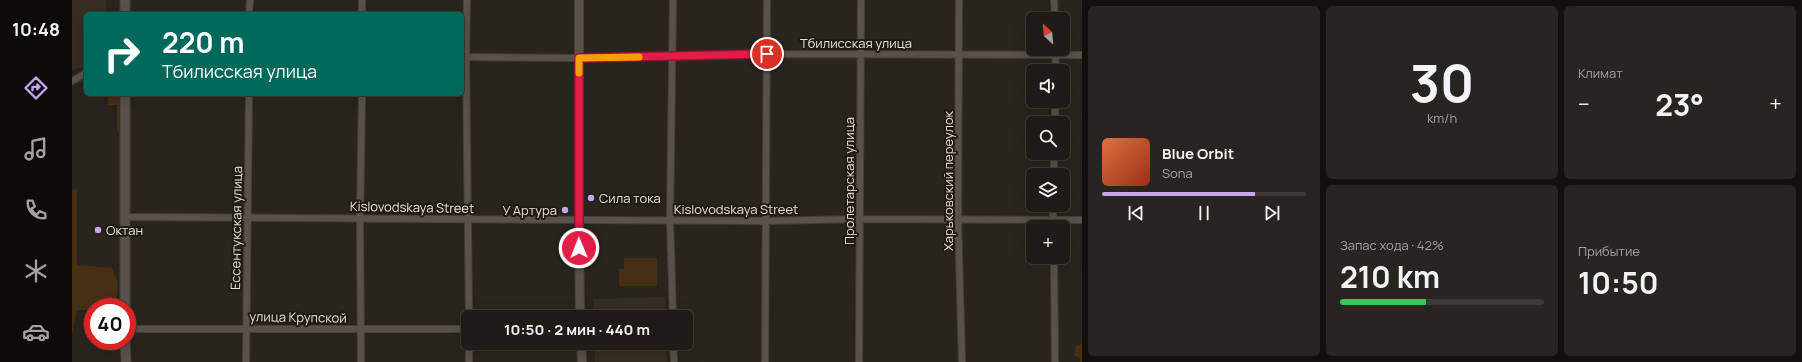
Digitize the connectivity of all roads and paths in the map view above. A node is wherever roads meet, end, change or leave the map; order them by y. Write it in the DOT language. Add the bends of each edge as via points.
graph roads {
  1 [pos="125,0"];
  2 [pos="250,0"];
  3 [pos="362,0"];
  4 [pos="467,0"];
  5 [pos="580,0"];
  6 [pos="673,0"];
  7 [pos="767,0"];
  8 [pos="861,0"];
  9 [pos="958,0"];
  10 [pos="1054,0"];
  11 [pos="125,12"];
  12 [pos="249,12"];
  13 [pos="362,12"];
  14 [pos="1055,12"];
  15 [pos="767,54"];
  16 [pos="860,55"];
  17 [pos="959,55"];
  18 [pos="1070,55"];
  19 [pos="1082,55"];
  20 [pos="671,56"];
  21 [pos="1026,56"];
  22 [pos="1056,56"];
  23 [pos="464,57"];
  24 [pos="579,58"];
  25 [pos="1056,64"];
  26 [pos="84,74"];
  27 [pos="72,81"];
  28 [pos="125,96"];
  29 [pos="249,96"];
  30 [pos="362,96"];
  31 [pos="125,217"];
  32 [pos="247,218"];
  33 [pos="360,218"];
  34 [pos="467,219"];
  35 [pos="859,219"];
  36 [pos="579,220"];
  37 [pos="670,220"];
  38 [pos="958,220"];
  39 [pos="1082,220"];
  40 [pos="765,221"];
  41 [pos="1070,222"];
  42 [pos="1026,223"];
  43 [pos="1054,264"];
  44 [pos="125,298"];
  45 [pos="469,310"];
  46 [pos="580,310"];
  47 [pos="673,310"];
  48 [pos="246,328"];
  49 [pos="136,329"];
  50 [pos="361,329"];
  51 [pos="461,329"];
  52 [pos="125,350"];
  53 [pos="469,350"];
  54 [pos="581,350"];
  55 [pos="673,350"];
  56 [pos="126,362"];
  57 [pos="246,362"];
  58 [pos="361,362"];
  59 [pos="469,362"];
  60 [pos="582,362"];
  61 [pos="674,362"];
  62 [pos="765,362"];
  63 [pos="859,362"];
  64 [pos="962,362"];
  65 [pos="1056,362"];
  1 -- 11 [label="main road"];
  2 -- 12 [label="street"];
  3 -- 13 [label="street"];
  4 -- 23 [label="street"];
  5 -- 24 [label="street"];
  6 -- 20 [label="street"];
  7 -- 15 [label="street"];
  8 -- 16 [label="street, Пролетарская улица"];
  9 -- 17 [label="street, Харьковский переулок"];
  10 -- 14 [label="street"];
  15 -- 16 [label="street, Тбилисская улица"];
  15 -- 20 [label="street, Тбилисская улица"];
  15 -- 40 [label="street"];
  16 -- 17 [label="street, Тбилисская улица"];
  16 -- 35 [label="street, Пролетарская улица"];
  17 -- 21 [label="street, Тбилисская улица"];
  17 -- 38 [label="street, Харьковский переулок"];
  18 -- 19 [label="street, Тбилисская улица"];
  20 -- 24 [label="street, Тбилисская улица"];
  20 -- 37 [label="street"];
  22 -- 25 [label="street"];
  23 -- 24 [label="street, Тбилисская улица"];
  23 -- 34 [label="street"];
  24 -- 36 [label="street"];
  26 -- 27 [label="street"];
  28 -- 31 [label="main road"];
  29 -- 32 [label="street, Ессентукская улица"];
  30 -- 33 [label="street"];
  31 -- 32 [label="street, Kislovodskaya Street"];
  31 -- 44 [label="main road"];
  32 -- 33 [label="street, Kislovodskaya Street"];
  32 -- 48 [label="street, Ессентукская улица"];
  33 -- 34 [label="street, Kislovodskaya Street"];
  33 -- 50 [label="street"];
  34 -- 36 [label="street, Kislovodskaya Street"];
  34 -- 45 [label="street"];
  35 -- 38 [label="street, Kislovodskaya Street"];
  35 -- 40 [label="street, Kislovodskaya Street"];
  35 -- 63 [label="street, Пролетарская улица"];
  36 -- 37 [label="street, Kislovodskaya Street"];
  36 -- 46 [label="street"];
  37 -- 40 [label="street, Kislovodskaya Street"];
  37 -- 47 [label="street"];
  38 -- 42 [label="street, Kislovodskaya Street"];
  38 -- 64 [label="street, Харьковский переулок"];
  39 -- 41 [label="street, Kislovodskaya Street"];
  40 -- 62 [label="street"];
  43 -- 65 [label="street"];
  48 -- 49 [label="street, улица Крупской"];
  48 -- 50 [label="street, улица Крупской"];
  48 -- 57 [label="street, Ессентукская улица"];
  50 -- 51 [label="street, улица Крупской"];
  50 -- 58 [label="street"];
  52 -- 56 [label="main road"];
  53 -- 59 [label="street"];
  54 -- 60 [label="street"];
  55 -- 61 [label="street"];
}
